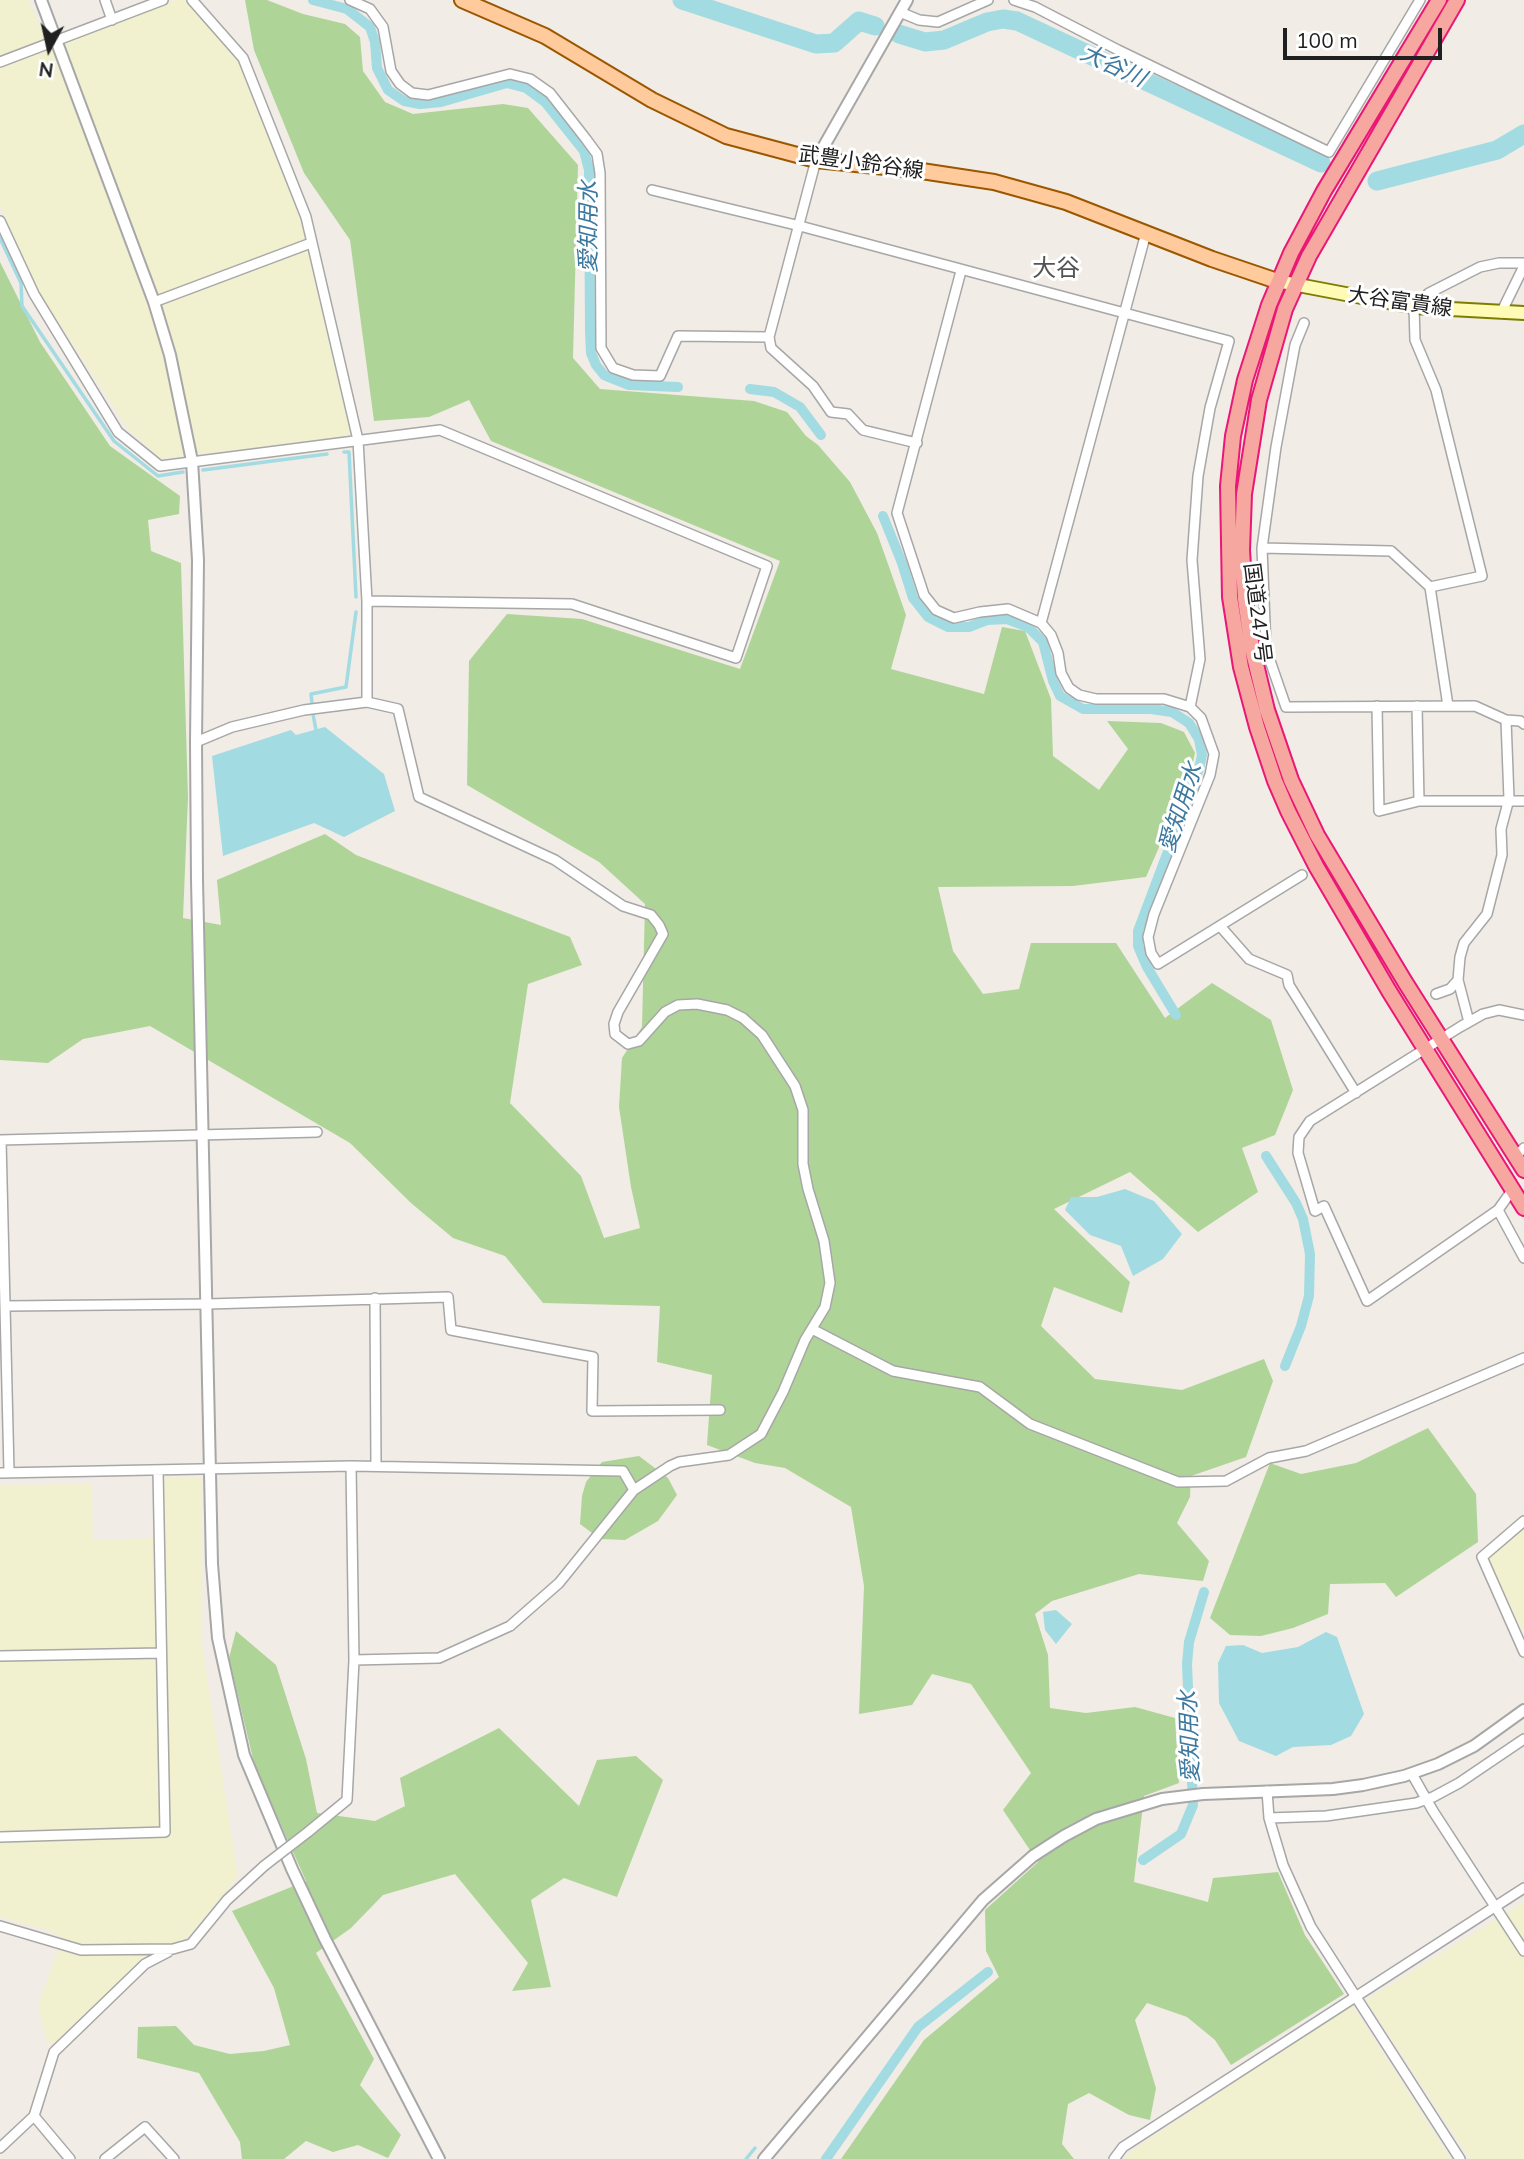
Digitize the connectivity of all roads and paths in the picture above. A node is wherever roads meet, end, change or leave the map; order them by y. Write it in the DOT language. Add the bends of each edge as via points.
graph roads {
  1 [pos="41,0"];
  2 [pos="104,0"];
  3 [pos="163,0"];
  4 [pos="192,0"];
  5 [pos="351,0"];
  6 [pos="462,0"];
  7 [pos="906,0"];
  8 [pos="988,0"];
  9 [pos="1014,0"];
  10 [pos="1420,0"];
  11 [pos="1439,0"];
  12 [pos="1457,0"];
  13 [pos="900,12"];
  14 [pos="112,20"];
  15 [pos="57,40"];
  16 [pos="0,62"];
  17 [pos="816,160"];
  18 [pos="652,190"];
  19 [pos="0,220"];
  20 [pos="800,226"];
  21 [pos="1146,233"];
  22 [pos="312,243"];
  23 [pos="1524,265"];
  24 [pos="961,271"];
  25 [pos="1277,281"];
  26 [pos="1296,285"];
  27 [pos="154,302"];
  28 [pos="1414,307"];
  29 [pos="1125,313"];
  30 [pos="1501,313"];
  31 [pos="1524,313"];
  32 [pos="1304,323"];
  33 [pos="769,337"];
  34 [pos="358,440"];
  35 [pos="917,443"];
  36 [pos="192,461"];
  37 [pos="1262,548"];
  38 [pos="1430,587"];
  39 [pos="367,601"];
  40 [pos="1041,623"];
  41 [pos="367,702"];
  42 [pos="1377,706"];
  43 [pos="1417,706"];
  44 [pos="1448,706"];
  45 [pos="1190,708"];
  46 [pos="1506,720"];
  47 [pos="1524,724"];
  48 [pos="196,742"];
  49 [pos="1509,799"];
  50 [pos="1419,801"];
  51 [pos="1524,801"];
  52 [pos="1302,875"];
  53 [pos="1220,926"];
  54 [pos="1458,980"];
  55 [pos="1436,994"];
  56 [pos="1524,1015"];
  57 [pos="1469,1022"];
  58 [pos="1443,1039"];
  59 [pos="1426,1049"];
  60 [pos="1356,1093"];
  61 [pos="317,1132"];
  62 [pos="204,1136"];
  63 [pos="0,1140"];
  64 [pos="1520,1152"];
  65 [pos="1524,1170"];
  66 [pos="1513,1189"];
  67 [pos="1524,1208"];
  68 [pos="1498,1210"];
  69 [pos="1524,1258"];
  70 [pos="375,1298"];
  71 [pos="208,1304"];
  72 [pos="6,1306"];
  73 [pos="812,1329"];
  74 [pos="1524,1358"];
  75 [pos="720,1410"];
  76 [pos="351,1466"];
  77 [pos="376,1466"];
  78 [pos="158,1470"];
  79 [pos="210,1470"];
  80 [pos="4,1472"];
  81 [pos="634,1490"];
  82 [pos="1524,1521"];
  83 [pos="1524,1652"];
  84 [pos="161,1653"];
  85 [pos="0,1656"];
  86 [pos="354,1660"];
  87 [pos="1524,1710"];
  88 [pos="1524,1739"];
  89 [pos="1412,1774"];
  90 [pos="1266,1791"];
  91 [pos="1426,1800"];
  92 [pos="1269,1818"];
  93 [pos="0,1837"];
  94 [pos="1524,1888"];
  95 [pos="1495,1906"];
  96 [pos="0,1926"];
  97 [pos="173,1949"];
  98 [pos="1524,1951"];
  99 [pos="1354,1996"];
  100 [pos="34,2116"];
  101 [pos="0,2148"];
  102 [pos="70,2159"];
  103 [pos="105,2159"];
  104 [pos="174,2159"];
  105 [pos="439,2159"];
  106 [pos="764,2159"];
  107 [pos="1114,2159"];
  108 [pos="1460,2159"];
  1 -- 15 [label="street"];
  2 -- 14 [label="street"];
  3 -- 14 [label="street"];
  4 -- 22 [label="street" via="243,58"];
  5 -- 33 [label="street" via="370,9 383,27 391,71 412,93 428,95 510,74 530,79 550,93 597,154 601,348 613,368 633,375 660,376 678,337"];
  6 -- 17 [label="main road, 武豊小鈴谷線" via="545,36 652,100 726,136"];
  7 -- 13 [label="street"];
  8 -- 13 [label="street" via="937,22"];
  9 -- 10 [label="street" via="1329,152"];
  11 -- 25 [label="highway, 国道247号" via="1324,191"];
  12 -- 26 [label="highway, 国道247号"];
  13 -- 17 [label="street"];
  14 -- 15 [label="street"];
  15 -- 16 [label="street"];
  15 -- 27 [label="street"];
  17 -- 20 [label="street"];
  17 -- 21 [label="main road, 武豊小鈴谷線" via="994,182 1066,202"];
  18 -- 20 [label="street"];
  19 -- 36 [label="street" via="34,294 118,432 160,466"];
  20 -- 24 [label="street"];
  20 -- 33 [label="street"];
  21 -- 25 [label="main road, 武豊小鈴谷線"];
  21 -- 29 [label="street"];
  22 -- 27 [label="street"];
  22 -- 34 [label="street"];
  23 -- 28 [label="street" via="1480,267 1429,293"];
  23 -- 30 [label="street"];
  24 -- 29 [label="street"];
  24 -- 35 [label="street"];
  25 -- 26 [label="main road, 大谷富貴線"];
  25 -- 59 [label="highway, 国道247号" via="1245,380 1228,486 1230,597 1241,667 1288,811"];
  26 -- 28 [label="main road, 大谷富貴線"];
  26 -- 58 [label="highway, 国道247号" via="1259,400 1244,494 1242,550 1252,648 1266,710 1317,835"];
  27 -- 36 [label="street"];
  28 -- 30 [label="main road, 大谷富貴線"];
  28 -- 38 [label="street" via="1416,340 1436,390 1482,576"];
  29 -- 40 [label="street"];
  29 -- 45 [label="street" via="1229,341 1210,408 1198,476 1192,560 1200,659"];
  30 -- 31 [label="main road, 大谷富貴線"];
  32 -- 37 [label="street" via="1295,345"];
  33 -- 35 [label="street" via="771,348 813,386 831,412 848,414 863,430"];
  34 -- 36 [label="street"];
  34 -- 39 [label="street"];
  34 -- 39 [label="street" via="440,430 767,566 736,658 572,604"];
  35 -- 40 [label="street" via="897,513 924,595 936,610 954,618 1008,609"];
  36 -- 48 [label="street" via="198,560"];
  37 -- 38 [label="street" via="1391,551"];
  37 -- 42 [label="street" via="1266,649 1286,706"];
  38 -- 44 [label="street"];
  39 -- 41 [label="street"];
  40 -- 45 [label="street" via="1051,635 1061,673 1079,695 1164,699"];
  41 -- 48 [label="street" via="304,710 232,727"];
  41 -- 73 [label="street" via="398,709 419,797 555,860 623,906 651,915 659,925 663,934 618,1012 615,1034 628,1044 639,1041 665,1012 678,1005 697,1004 743,1017 762,1035 795,1086 803,1110 803,1164 829,1271 825,1307"];
  42 -- 43 [label="street"];
  42 -- 50 [label="street" via="1379,811"];
  43 -- 44 [label="street"];
  43 -- 50 [label="street"];
  44 -- 46 [label="street" via="1475,706"];
  45 -- 53 [label="street" via="1201,718 1214,754 1210,775 1154,914 1148,937 1151,953 1158,964"];
  46 -- 47 [label="street"];
  46 -- 49 [label="street"];
  48 -- 62 [label="street"];
  49 -- 50 [label="street"];
  49 -- 51 [label="street"];
  49 -- 54 [label="street" via="1501,829 1503,855 1488,914 1464,943"];
  52 -- 53 [label="street"];
  53 -- 60 [label="street" via="1249,959 1287,975"];
  54 -- 55 [label="street"];
  54 -- 57 [label="street"];
  56 -- 57 [label="street" via="1499,1010"];
  57 -- 58 [label="street"];
  58 -- 59 [label="street"];
  58 -- 64 [label="highway, 国道247号"];
  59 -- 60 [label="street"];
  59 -- 66 [label="highway, 国道247号"];
  60 -- 68 [label="street" via="1310,1121 1299,1137 1298,1153 1315,1212 1324,1206 1367,1301"];
  61 -- 62 [label="street"];
  62 -- 63 [label="street"];
  62 -- 71 [label="street"];
  63 -- 72 [label="street"];
  64 -- 65 [label="highway, 国道247号"];
  66 -- 67 [label="highway, 国道247号"];
  66 -- 68 [label="street"];
  68 -- 69 [label="street"];
  70 -- 71 [label="street"];
  70 -- 75 [label="street" via="448,1297 451,1330 593,1357 592,1411"];
  70 -- 77 [label="street"];
  71 -- 72 [label="street"];
  71 -- 79 [label="street"];
  72 -- 80 [label="street"];
  73 -- 74 [label="street" via="892,1371 980,1387 1030,1424 1178,1482 1226,1481 1269,1458 1306,1451"];
  73 -- 81 [label="street" via="761,1434 729,1455 670,1466"];
  76 -- 77 [label="street"];
  76 -- 79 [label="street"];
  76 -- 86 [label="street"];
  77 -- 81 [label="street" via="623,1471"];
  78 -- 79 [label="street"];
  78 -- 80 [label="street"];
  78 -- 84 [label="street"];
  79 -- 105 [label="street" via="218,1639 244,1755 325,1939"];
  81 -- 86 [label="street" via="559,1583 510,1626 439,1658"];
  82 -- 83 [label="street" via="1482,1557"];
  84 -- 85 [label="street"];
  84 -- 93 [label="street" via="165,1832"];
  86 -- 97 [label="street, bridge" via="347,1800 227,1900 191,1944"];
  87 -- 89 [label="street" via="1474,1746"];
  88 -- 91 [label="street"];
  89 -- 90 [label="street" via="1363,1785"];
  89 -- 91 [label="street"];
  90 -- 92 [label="street"];
  90 -- 106 [label="street" via="1147,1802 1096,1819 1033,1856 983,1900"];
  91 -- 92 [label="street" via="1326,1816"];
  91 -- 95 [label="street"];
  92 -- 99 [label="street" via="1283,1865 1311,1927"];
  94 -- 95 [label="street"];
  95 -- 98 [label="street"];
  95 -- 99 [label="street"];
  96 -- 97 [label="street" via="81,1950"];
  97 -- 100 [label="street" via="145,1964 54,2052"];
  99 -- 107 [label="street" via="1123,2147"];
  99 -- 108 [label="street"];
  100 -- 101 [label="street"];
  100 -- 102 [label="street"];
  103 -- 104 [label="street" via="145,2127"];
}
